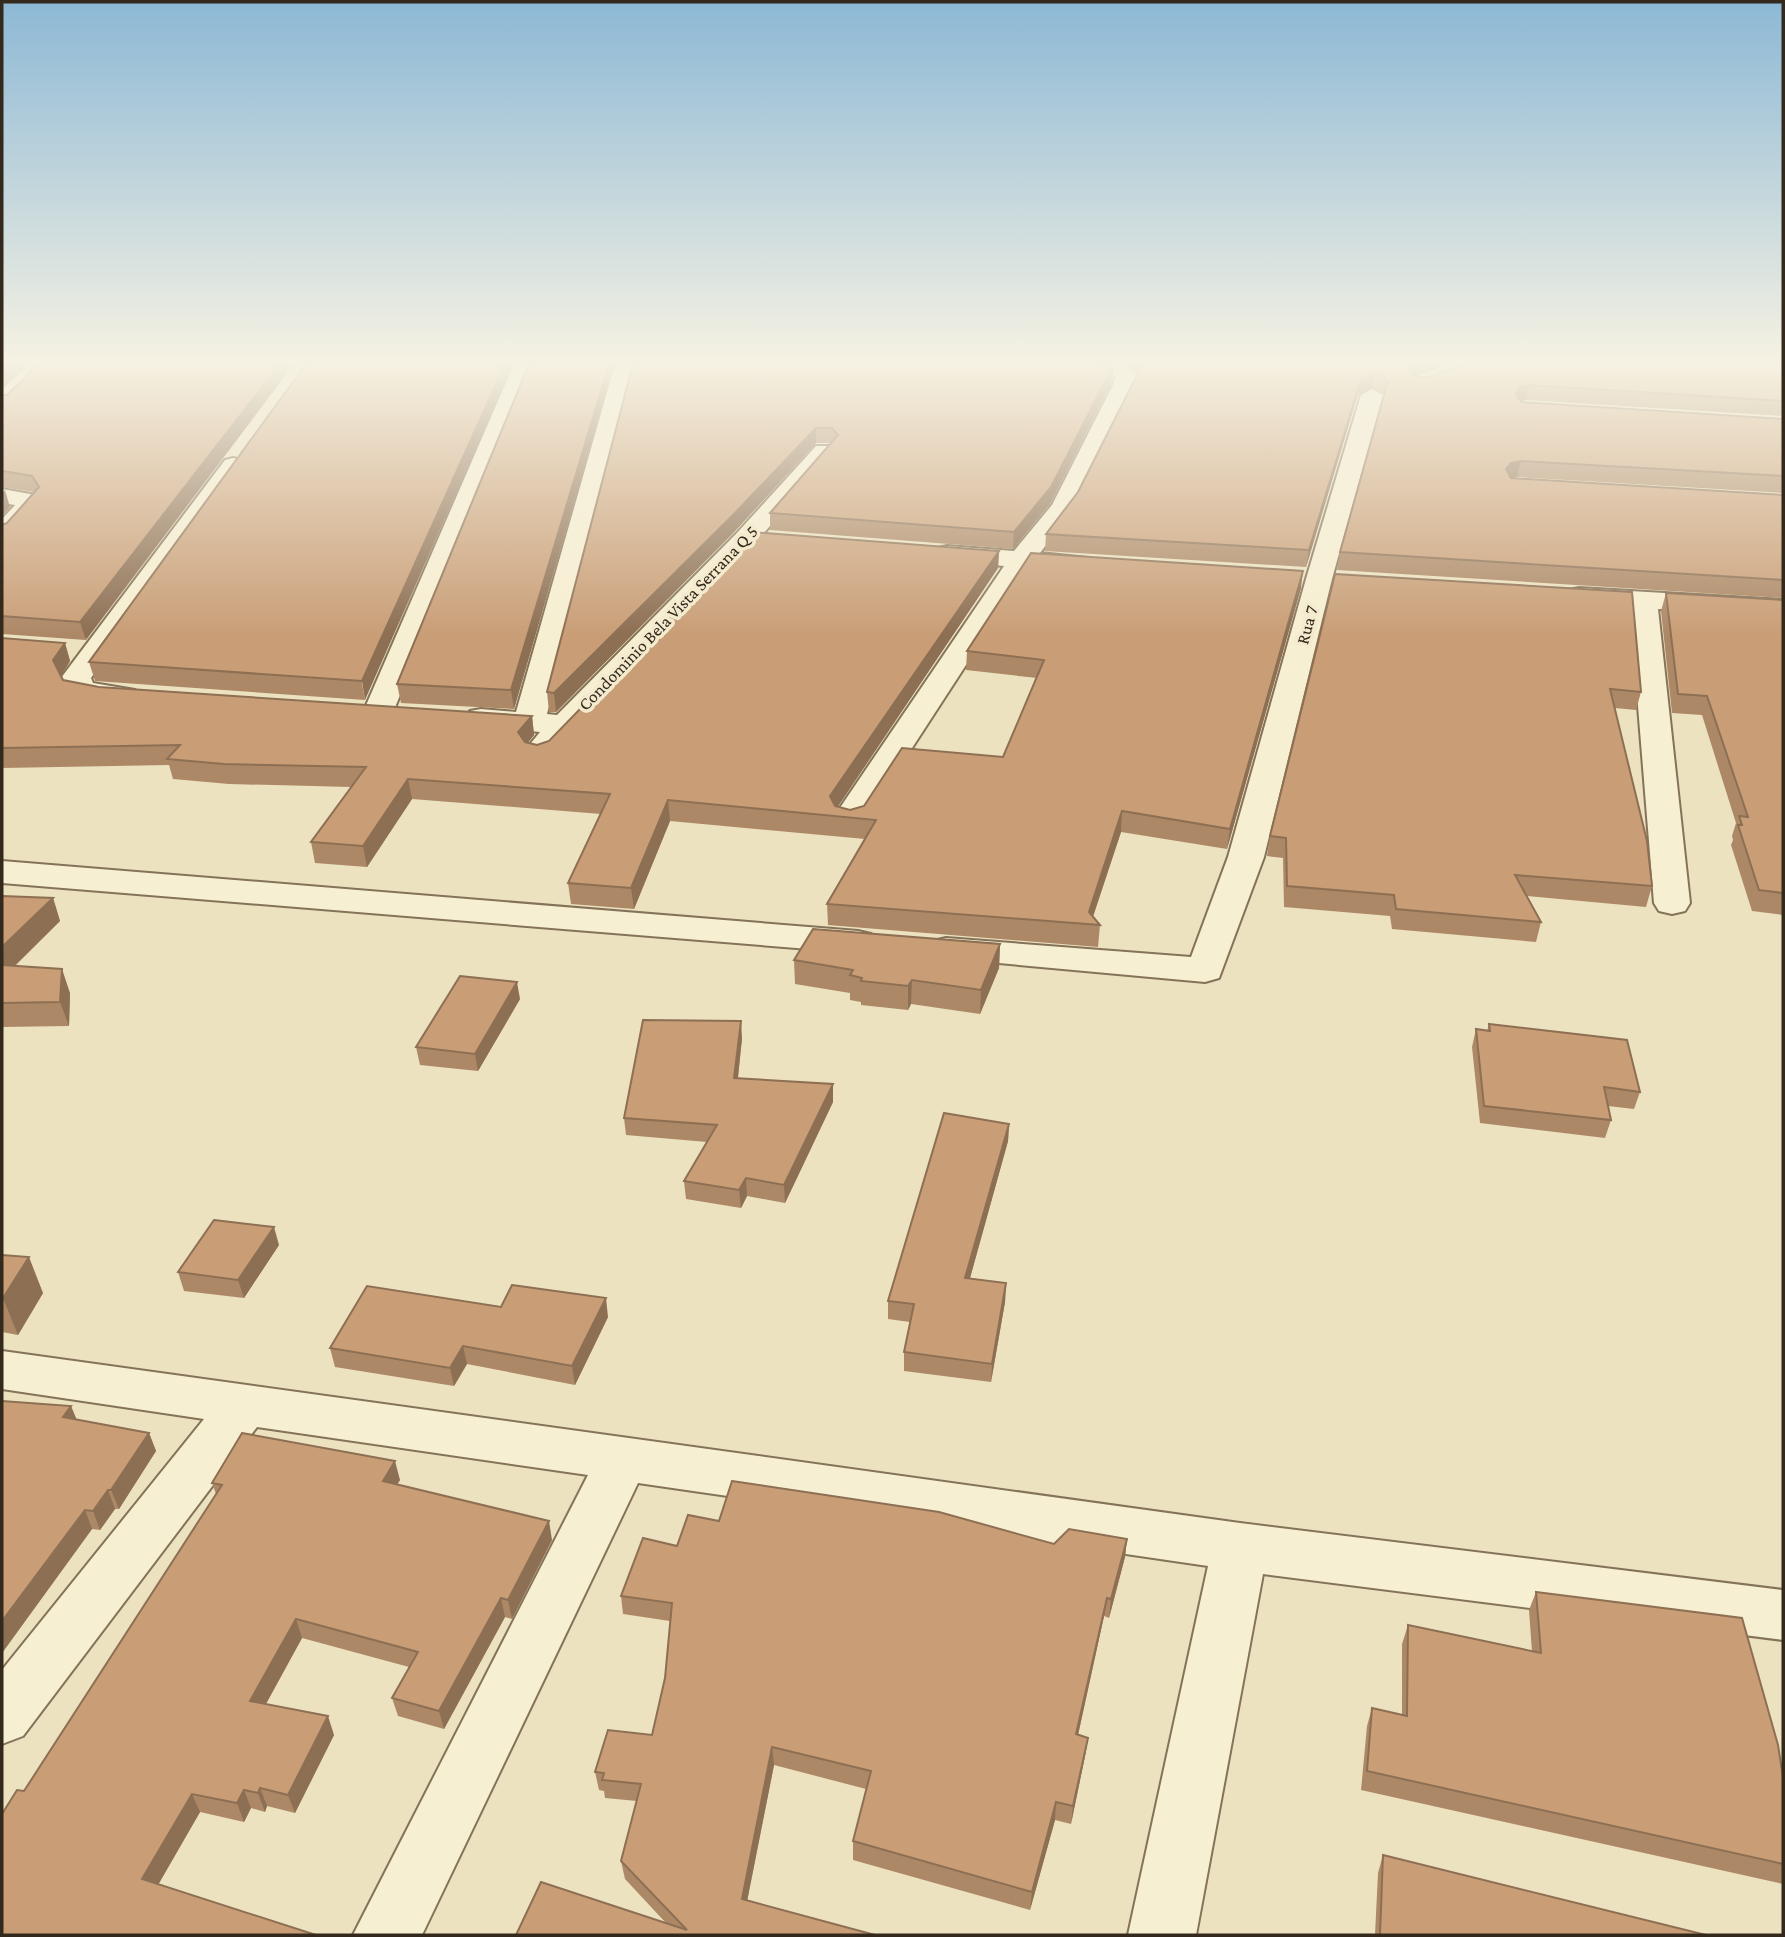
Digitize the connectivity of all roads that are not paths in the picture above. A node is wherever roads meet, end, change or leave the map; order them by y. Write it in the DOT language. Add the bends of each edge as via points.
graph roads {
  1 [pos="240,454"];
  2 [pos="486,454"];
  3 [pos="601,454"];
  4 [pos="822,454"];
  5 [pos="1084,454"];
  6 [pos="1355,454"];
  7 [pos="2,496"];
  8 [pos="2,533"];
  9 [pos="925,552"];
  10 [pos="1021,560"];
  11 [pos="1102,565"];
  12 [pos="1549,594"];
  13 [pos="1643,600"];
  14 [pos="1783,608"];
  15 [pos="146,697"];
  16 [pos="379,710"];
  17 [pos="447,716"];
  18 [pos="529,722"];
  19 [pos="565,725"];
  20 [pos="539,752"];
  21 [pos="850,818"];
  22 [pos="2,872"];
  23 [pos="1672,903"];
  24 [pos="2,1370"];
  25 [pos="244,1406"];
  26 [pos="624,1457"];
  27 [pos="1240,1547"];
  28 [pos="1783,1615"];
  29 [pos="2,1716"];
  30 [pos="387,1935"];
  31 [pos="1162,1935"];
  1 -- 15 [label="street" via="82,651 76,678 80,690"];
  2 -- 16 [label="street"];
  3 -- 18 [label="street"];
  4 -- 19 [label="street, Condominio Bela Vista Serrana Q 5" via="760,539"];
  5 -- 10 [label="street" via="1063,507"];
  6 -- 22 [label="street, Rua 7" via="1246,857 1205,970"];
  7 -- 8 [label="street" via="27,500 29,505"];
  9 -- 10 [label="street"];
  10 -- 11 [label="street"];
  10 -- 21 [label="street"];
  12 -- 13 [label="street"];
  13 -- 14 [label="street"];
  13 -- 23 [label="street"];
  17 -- 18 [label="street"];
  18 -- 19 [label="street"];
  19 -- 20 [label="street, Condominio Bela Vista Serrana Q 5"];
  24 -- 25 [label="street"];
  25 -- 26 [label="street"];
  25 -- 29 [label="street"];
  26 -- 27 [label="street"];
  26 -- 30 [label="street"];
  27 -- 28 [label="street"];
  27 -- 31 [label="street"];
}
